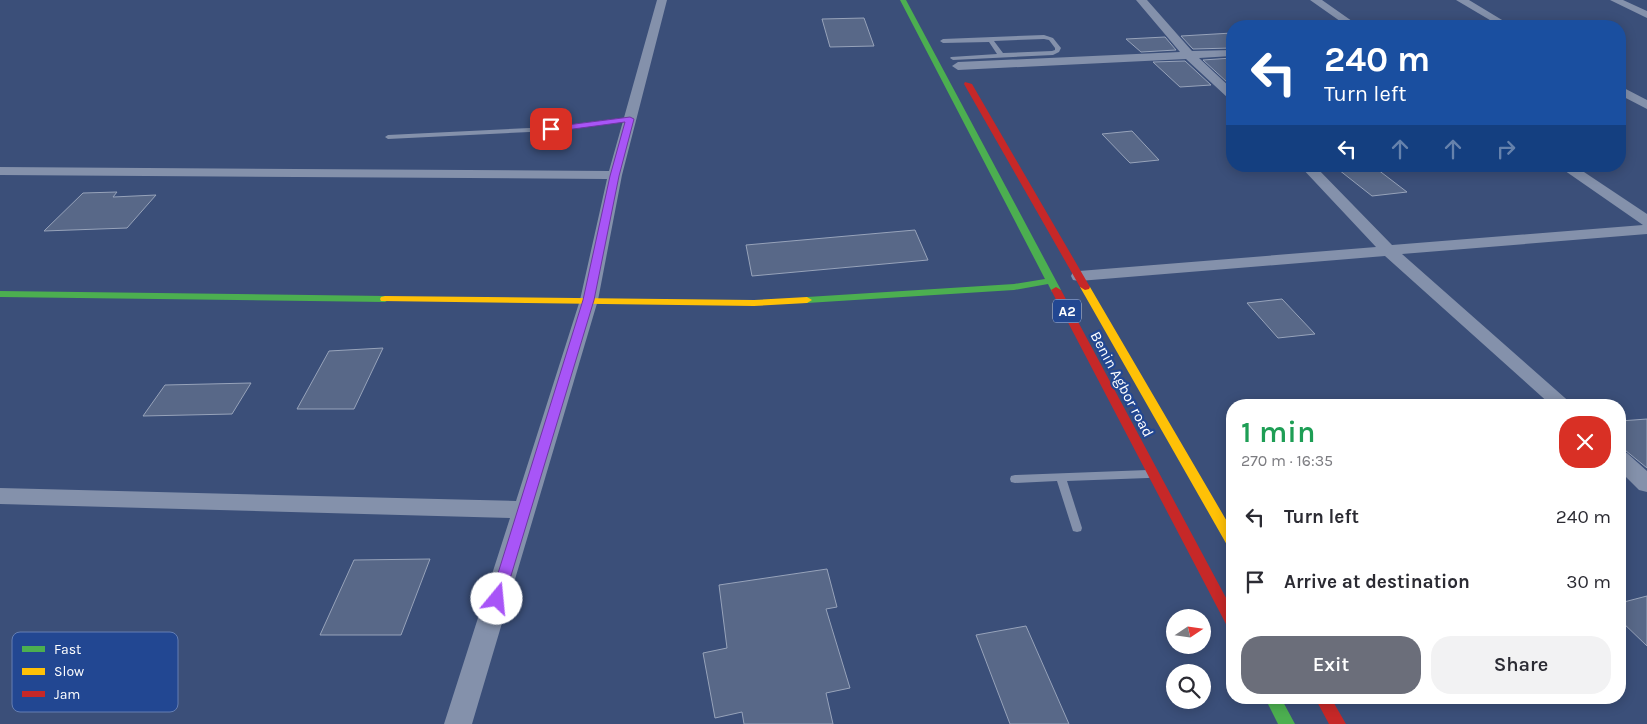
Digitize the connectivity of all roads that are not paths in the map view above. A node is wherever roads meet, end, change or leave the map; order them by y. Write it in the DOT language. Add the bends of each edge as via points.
graph roads {
  1 [pos="662,0"];
  2 [pos="903,0"];
  3 [pos="1141,0"];
  4 [pos="1315,0"];
  5 [pos="1461,0"];
  6 [pos="1615,0"];
  7 [pos="1647,14"];
  8 [pos="1345,20"];
  9 [pos="1497,20"];
  10 [pos="941,37"];
  11 [pos="990,40"];
  12 [pos="1226,53"];
  13 [pos="1001,55"];
  14 [pos="1190,56"];
  15 [pos="956,62"];
  16 [pos="1226,89"];
  17 [pos="1626,93"];
  18 [pos="1647,105"];
  19 [pos="630,119"];
  20 [pos="388,138"];
  21 [pos="0,171"];
  22 [pos="1313,172"];
  23 [pos="1573,172"];
  24 [pos="615,176"];
  25 [pos="1647,221"];
  26 [pos="1647,228"];
  27 [pos="1389,251"];
  28 [pos="1079,276"];
  29 [pos="1050,281"];
  30 [pos="0,294"];
  31 [pos="589,300"];
  32 [pos="1556,399"];
  33 [pos="1626,464"];
  34 [pos="1154,474"];
  35 [pos="1062,477"];
  36 [pos="1015,479"];
  37 [pos="1647,484"];
  38 [pos="0,496"];
  39 [pos="525,510"];
  40 [pos="1077,528"];
  41 [pos="1226,531"];
  42 [pos="1226,611"];
  43 [pos="1276,704"];
  44 [pos="1326,704"];
  45 [pos="458,724"];
  46 [pos="1287,724"];
  47 [pos="1338,724"];
  1 -- 19 [label="street"];
  2 -- 29 [label="main road, Benin Agbor road / A2"];
  3 -- 14 [label="street"];
  4 -- 8 [label="street"];
  5 -- 9 [label="street"];
  6 -- 7 [label="street"];
  10 -- 11 [label="lane"];
  10 -- 15 [label="main road, Benin Agbor road / A2"];
  11 -- 13 [label="lane"];
  11 -- 13 [label="lane" via="1044,37 1051,39 1058,48 1053,53"];
  12 -- 14 [label="street"];
  13 -- 15 [label="lane"];
  14 -- 15 [label="street"];
  14 -- 16 [label="street"];
  15 -- 28 [label="main road, Benin Agbor road / A2"];
  17 -- 18 [label="street"];
  19 -- 20 [label="lane" via="558,129"];
  19 -- 24 [label="street"];
  21 -- 24 [label="street"];
  22 -- 27 [label="street"];
  23 -- 25 [label="street"];
  24 -- 31 [label="street"];
  26 -- 27 [label="street"];
  27 -- 28 [label="street"];
  27 -- 32 [label="street"];
  28 -- 41 [label="main road, Benin Agbor road / A2"];
  29 -- 31 [label="main road" via="1014,287 754,303"];
  29 -- 34 [label="main road, Benin Agbor road / A2"];
  30 -- 31 [label="main road"];
  31 -- 39 [label="street"];
  33 -- 37 [label="street"];
  34 -- 35 [label="lane"];
  34 -- 42 [label="main road, Benin Agbor road / A2"];
  35 -- 36 [label="lane"];
  35 -- 40 [label="lane"];
  38 -- 39 [label="street"];
  39 -- 45 [label="street"];
  43 -- 46 [label="main road"];
  44 -- 47 [label="main road"];
}
